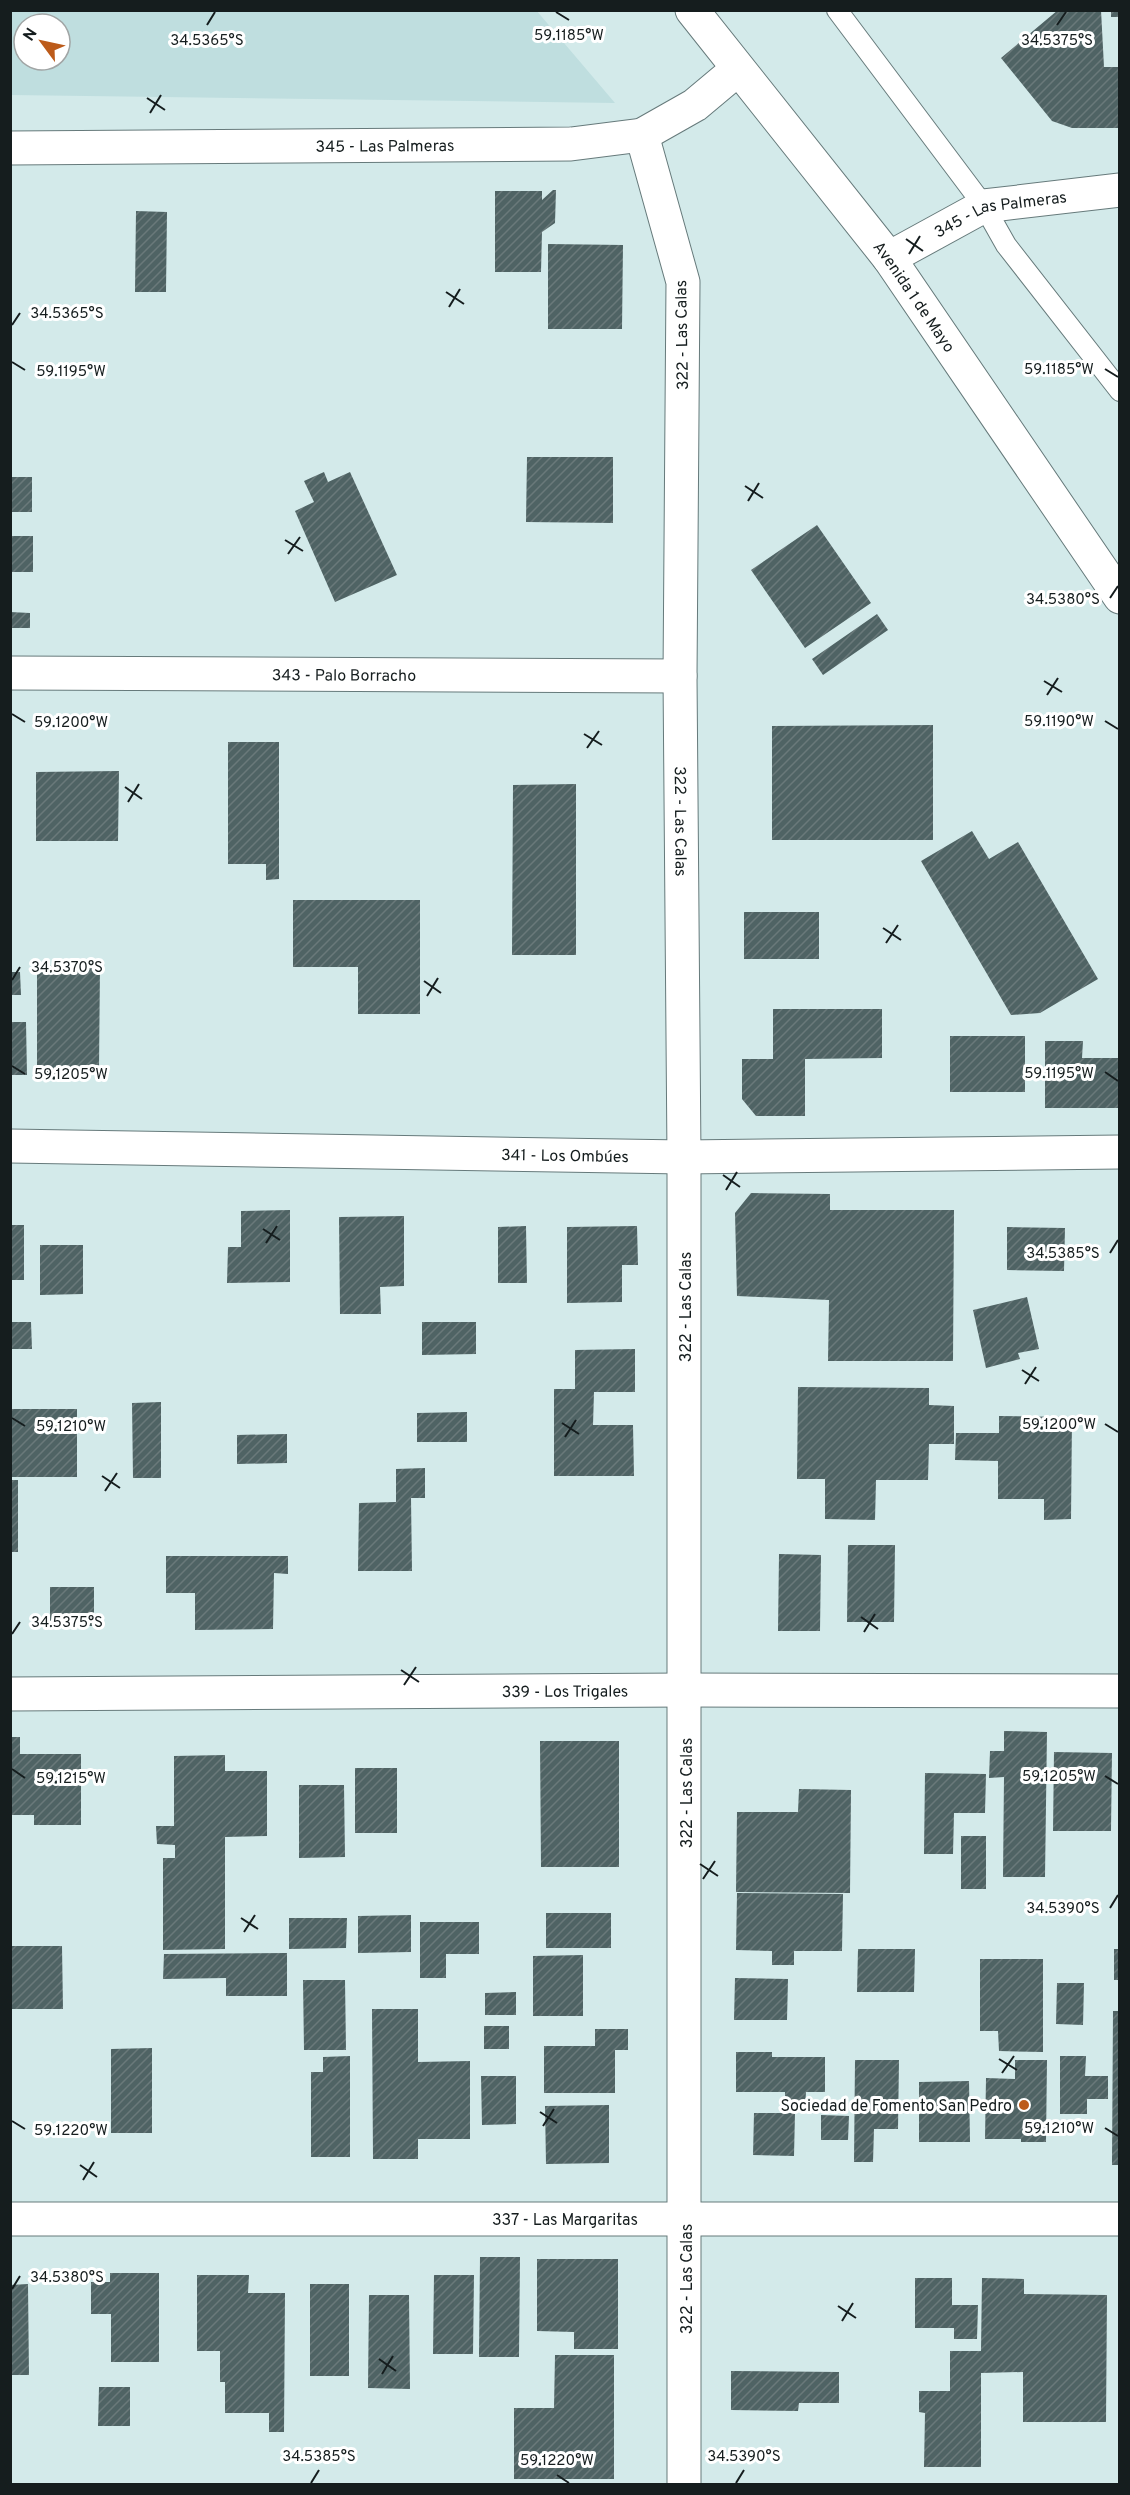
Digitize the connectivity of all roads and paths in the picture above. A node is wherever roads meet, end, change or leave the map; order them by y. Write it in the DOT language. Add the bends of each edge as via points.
graph roads {
  1 [pos="692,10"];
  2 [pos="837,10"];
  3 [pos="738,69"];
  4 [pos="642,135"];
  5 [pos="10,148"];
  6 [pos="1119,190"];
  7 [pos="984,206"];
  8 [pos="889,258"];
  9 [pos="1119,391"];
  10 [pos="1119,597"];
  11 [pos="10,673"];
  12 [pos="680,676"];
  13 [pos="10,1146"];
  14 [pos="1119,1152"];
  15 [pos="684,1157"];
  16 [pos="686,1690"];
  17 [pos="1119,1691"];
  18 [pos="10,1694"];
  19 [pos="686,2218"];
  20 [pos="10,2219"];
  21 [pos="1119,2219"];
  22 [pos="684,2484"];
  1 -- 3 [label="street, Avenida 1 de Mayo"];
  2 -- 7 [label="lane"];
  3 -- 4 [label="street, 345 - Las Palmeras" via="695,105"];
  3 -- 8 [label="street, Avenida 1 de Mayo"];
  4 -- 5 [label="street, 345 - Las Palmeras" via="571,144"];
  4 -- 12 [label="street, 322 - Las Calas" via="683,282"];
  6 -- 7 [label="street, 345 - Las Palmeras"];
  7 -- 8 [label="street, 345 - Las Palmeras"];
  7 -- 9 [label="lane" via="1006,245"];
  8 -- 10 [label="street, Avenida 1 de Mayo"];
  11 -- 12 [label="street, 343 - Palo Borracho"];
  12 -- 15 [label="street, 322 - Las Calas"];
  13 -- 15 [label="street, 341 - Los Ombúes"];
  14 -- 15 [label="street, 341 - Los Ombúes"];
  15 -- 16 [label="street, 322 - Las Calas"];
  16 -- 17 [label="street, 339 - Los Trigales"];
  16 -- 18 [label="street, 339 - Los Trigales"];
  16 -- 19 [label="street, 322 - Las Calas"];
  19 -- 20 [label="street, 337 - Las Margaritas"];
  19 -- 21 [label="street, 337 - Las Margaritas"];
  19 -- 22 [label="street, 322 - Las Calas"];
}
